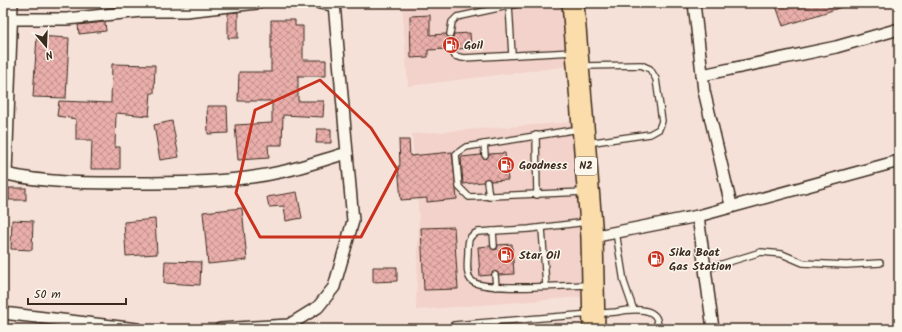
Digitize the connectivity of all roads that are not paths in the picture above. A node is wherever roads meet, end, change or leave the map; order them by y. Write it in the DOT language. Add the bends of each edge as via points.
graph roads {
  1 [pos="12,3"];
  2 [pos="257,3"];
  3 [pos="320,3"];
  4 [pos="522,3"];
  5 [pos="573,3"];
  6 [pos="694,3"];
  7 [pos="334,4"];
  8 [pos="509,6"];
  9 [pos="12,18"];
  10 [pos="899,29"];
  11 [pos="450,34"];
  12 [pos="451,49"];
  13 [pos="512,55"];
  14 [pos="579,59"];
  15 [pos="702,75"];
  16 [pos="536,135"];
  17 [pos="584,136"];
  18 [pos="484,144"];
  19 [pos="347,153"];
  20 [pos="484,155"];
  21 [pos="899,161"];
  22 [pos="5,174"];
  23 [pos="487,182"];
  24 [pos="588,192"];
  25 [pos="537,195"];
  26 [pos="489,197"];
  27 [pos="731,205"];
  28 [pos="698,216"];
  29 [pos="542,228"];
  30 [pos="591,230"];
  31 [pos="493,231"];
  32 [pos="616,232"];
  33 [pos="494,246"];
  34 [pos="880,263"];
  35 [pos="706,269"];
  36 [pos="495,275"];
  37 [pos="593,284"];
  38 [pos="546,286"];
  39 [pos="496,287"];
  40 [pos="632,308"];
  41 [pos="3,313"];
  42 [pos="594,321"];
  43 [pos="454,325"];
  44 [pos="137,329"];
  45 [pos="220,329"];
  46 [pos="657,329"];
  47 [pos="713,329"];
  1 -- 9 [label="street"];
  2 -- 9 [label="street" via="186,11 142,11 67,19"];
  3 -- 7 [label="street"];
  4 -- 8 [label="lane"];
  5 -- 14 [label="highway, N2"];
  6 -- 15 [label="street"];
  7 -- 19 [label="street"];
  8 -- 11 [label="lane" via="457,17 452,22"];
  8 -- 13 [label="lane"];
  9 -- 22 [label="street"];
  10 -- 15 [label="street" via="836,47"];
  12 -- 13 [label="lane" via="455,56 463,58"];
  13 -- 14 [label="lane"];
  14 -- 17 [label="highway, N2"];
  14 -- 17 [label="lane" via="641,65 650,70 656,79 662,121 659,129 650,134"];
  15 -- 27 [label="street"];
  16 -- 17 [label="lane"];
  16 -- 18 [label="lane"];
  16 -- 25 [label="lane"];
  17 -- 24 [label="highway, N2"];
  18 -- 20 [label="lane"];
  18 -- 26 [label="lane" via="466,147 456,154 459,186 469,197"];
  19 -- 22 [label="street" via="285,171 183,183 76,183 33,180"];
  19 -- 45 [label="street" via="353,221 334,287 318,307 289,325"];
  21 -- 27 [label="street"];
  23 -- 26 [label="lane"];
  24 -- 25 [label="lane"];
  24 -- 30 [label="highway, N2"];
  25 -- 26 [label="lane"];
  27 -- 28 [label="street"];
  28 -- 32 [label="street"];
  28 -- 35 [label="street"];
  29 -- 30 [label="lane"];
  29 -- 31 [label="lane"];
  29 -- 38 [label="lane"];
  30 -- 32 [label="street"];
  30 -- 37 [label="highway, N2"];
  31 -- 33 [label="lane"];
  31 -- 39 [label="lane" via="472,234 468,240 468,275 472,282 480,286"];
  32 -- 40 [label="lane" via="624,282"];
  34 -- 35 [label="lane" via="803,263 782,254 762,252"];
  35 -- 47 [label="street"];
  36 -- 39 [label="lane"];
  37 -- 38 [label="lane"];
  37 -- 42 [label="highway, N2"];
  38 -- 39 [label="lane"];
  40 -- 42 [label="lane"];
  40 -- 46 [label="lane" via="645,310 654,315 658,324"];
  41 -- 44 [label="street"];
  42 -- 43 [label="lane"];
}
